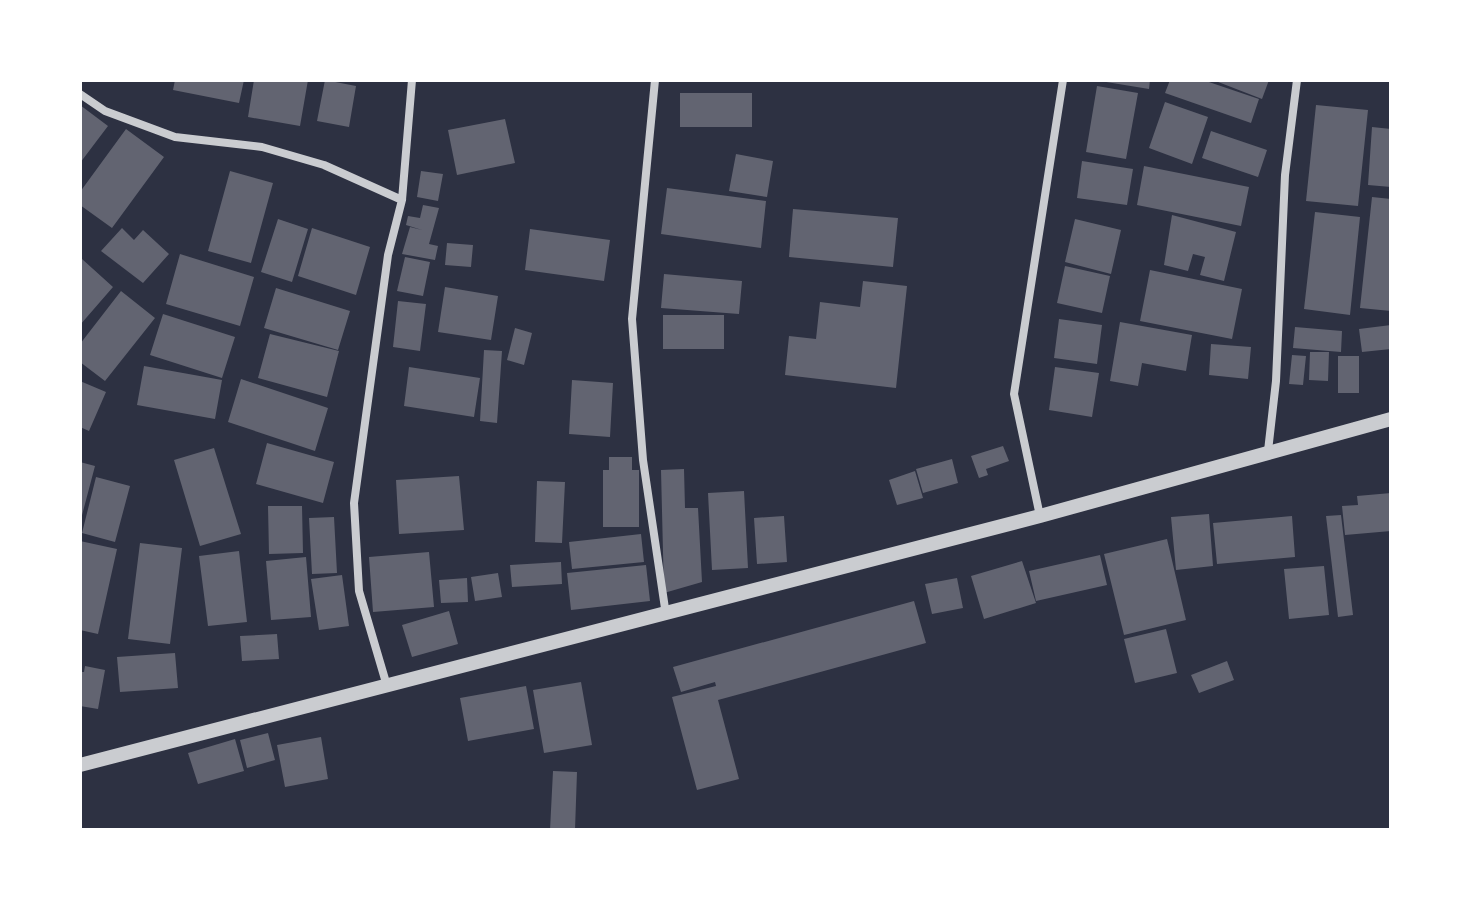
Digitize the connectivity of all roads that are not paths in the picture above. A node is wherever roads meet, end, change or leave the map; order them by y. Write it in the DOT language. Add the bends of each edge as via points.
graph roads {
  1 [pos="412,80"];
  2 [pos="655,80"];
  3 [pos="1063,80"];
  4 [pos="1297,80"];
  5 [pos="80,94"];
  6 [pos="402,200"];
  7 [pos="1391,419"];
  8 [pos="1268,451"];
  9 [pos="1040,516"];
  10 [pos="666,615"];
  11 [pos="387,687"];
  12 [pos="80,765"];
  1 -- 6 [label="street"];
  2 -- 10 [label="street" via="632,319 643,460"];
  3 -- 9 [label="street" via="1014,394"];
  4 -- 8 [label="street" via="1285,175"];
  5 -- 6 [label="street" via="105,111 175,137 262,147 324,165"];
  6 -- 11 [label="street" via="388,255 354,503 359,591"];
  7 -- 8 [label="street"];
  8 -- 9 [label="street"];
  9 -- 10 [label="street"];
  10 -- 11 [label="street"];
  11 -- 12 [label="street"];
}
